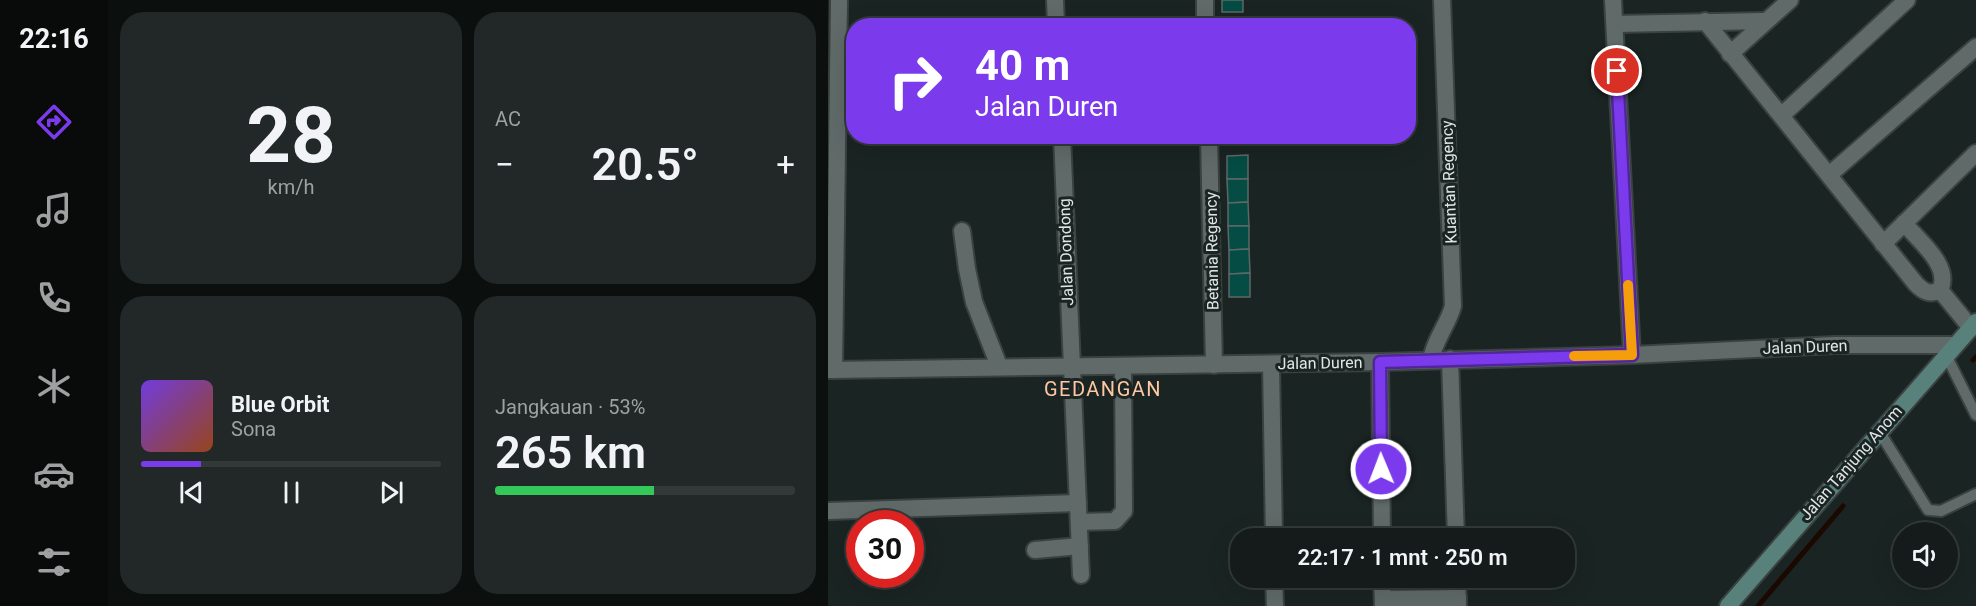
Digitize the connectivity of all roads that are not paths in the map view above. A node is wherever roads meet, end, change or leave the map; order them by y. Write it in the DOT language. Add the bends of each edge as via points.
graph roads {
  1 [pos="839,0"];
  2 [pos="1055,0"];
  3 [pos="1205,0"];
  4 [pos="1442,0"];
  5 [pos="1613,0"];
  6 [pos="1790,0"];
  7 [pos="1907,0"];
  8 [pos="1056,18"];
  9 [pos="1205,18"];
  10 [pos="1705,21"];
  11 [pos="1765,21"];
  12 [pos="1615,24"];
  13 [pos="1976,47"];
  14 [pos="1730,54"];
  15 [pos="1782,115"];
  16 [pos="840,130"];
  17 [pos="1062,144"];
  18 [pos="1209,144"];
  19 [pos="1976,153"];
  20 [pos="1829,176"];
  21 [pos="1904,224"];
  22 [pos="962,231"];
  23 [pos="1883,243"];
  24 [pos="1940,290"];
  25 [pos="1974,326"];
  26 [pos="1950,350"];
  27 [pos="1632,355"];
  28 [pos="1450,359"];
  29 [pos="1431,360"];
  30 [pos="1380,362"];
  31 [pos="1271,364"];
  32 [pos="1214,365"];
  33 [pos="999,366"];
  34 [pos="1123,366"];
  35 [pos="1071,367"];
  36 [pos="831,370"];
  37 [pos="1976,416"];
  38 [pos="1880,431"];
  39 [pos="1976,494"];
  40 [pos="1078,503"];
  41 [pos="828,511"];
  42 [pos="1079,522"];
  43 [pos="1274,528"];
  44 [pos="1382,528"];
  45 [pos="1456,528"];
  46 [pos="1080,546"];
  47 [pos="1035,550"];
  48 [pos="1081,575"];
  49 [pos="1274,588"];
  50 [pos="1382,588"];
  51 [pos="1458,602"];
  52 [pos="1383,603"];
  53 [pos="1275,606"];
  54 [pos="1728,606"];
  1 -- 16 [label="street"];
  2 -- 8 [label="street"];
  3 -- 9 [label="street"];
  4 -- 29 [label="street, Kuantan Regency" via="1453,306"];
  5 -- 12 [label="street"];
  6 -- 11 [label="street"];
  7 -- 15 [label="street"];
  10 -- 11 [label="street"];
  10 -- 12 [label="street"];
  10 -- 14 [label="street"];
  11 -- 14 [label="street"];
  12 -- 27 [label="street"];
  13 -- 20 [label="street"];
  14 -- 15 [label="street"];
  15 -- 20 [label="street"];
  16 -- 36 [label="street"];
  17 -- 35 [label="street, Jalan Dondong"];
  18 -- 32 [label="street, Betania Regency"];
  19 -- 21 [label="street"];
  20 -- 23 [label="street"];
  21 -- 23 [label="street"];
  21 -- 24 [label="street" via="1941,267 1944,279"];
  22 -- 33 [label="street" via="974,302"];
  23 -- 24 [label="street" via="1924,291"];
  24 -- 25 [label="street"];
  25 -- 26 [label="main road, Jalan Tanjung Anom"];
  26 -- 27 [label="street, Jalan Duren" via="1835,345"];
  26 -- 37 [label="lane"];
  26 -- 38 [label="main road, Jalan Tanjung Anom"];
  27 -- 28 [label="street, Jalan Duren"];
  28 -- 29 [label="street, Jalan Duren"];
  28 -- 45 [label="street"];
  29 -- 30 [label="street, Jalan Duren"];
  30 -- 31 [label="street, Jalan Duren"];
  30 -- 44 [label="street"];
  31 -- 32 [label="street, Jalan Duren"];
  31 -- 43 [label="street"];
  32 -- 34 [label="street, Jalan Duren"];
  33 -- 35 [label="street, Jalan Duren"];
  33 -- 36 [label="street, Jalan Duren"];
  34 -- 35 [label="street, Jalan Duren"];
  34 -- 42 [label="street" via="1124,511 1115,521"];
  35 -- 40 [label="street, Jalan Dondong"];
  38 -- 39 [label="lane" via="1928,510 1941,511"];
  38 -- 54 [label="main road, Jalan Tanjung Anom"];
  40 -- 41 [label="street"];
  40 -- 42 [label="street, Jalan Dondong"];
  42 -- 46 [label="street, Jalan Dondong"];
  46 -- 47 [label="street"];
  46 -- 48 [label="street, Jalan Dondong"];
  49 -- 53 [label="street"];
  50 -- 52 [label="street"];
  51 -- 52 [label="street"];
}
